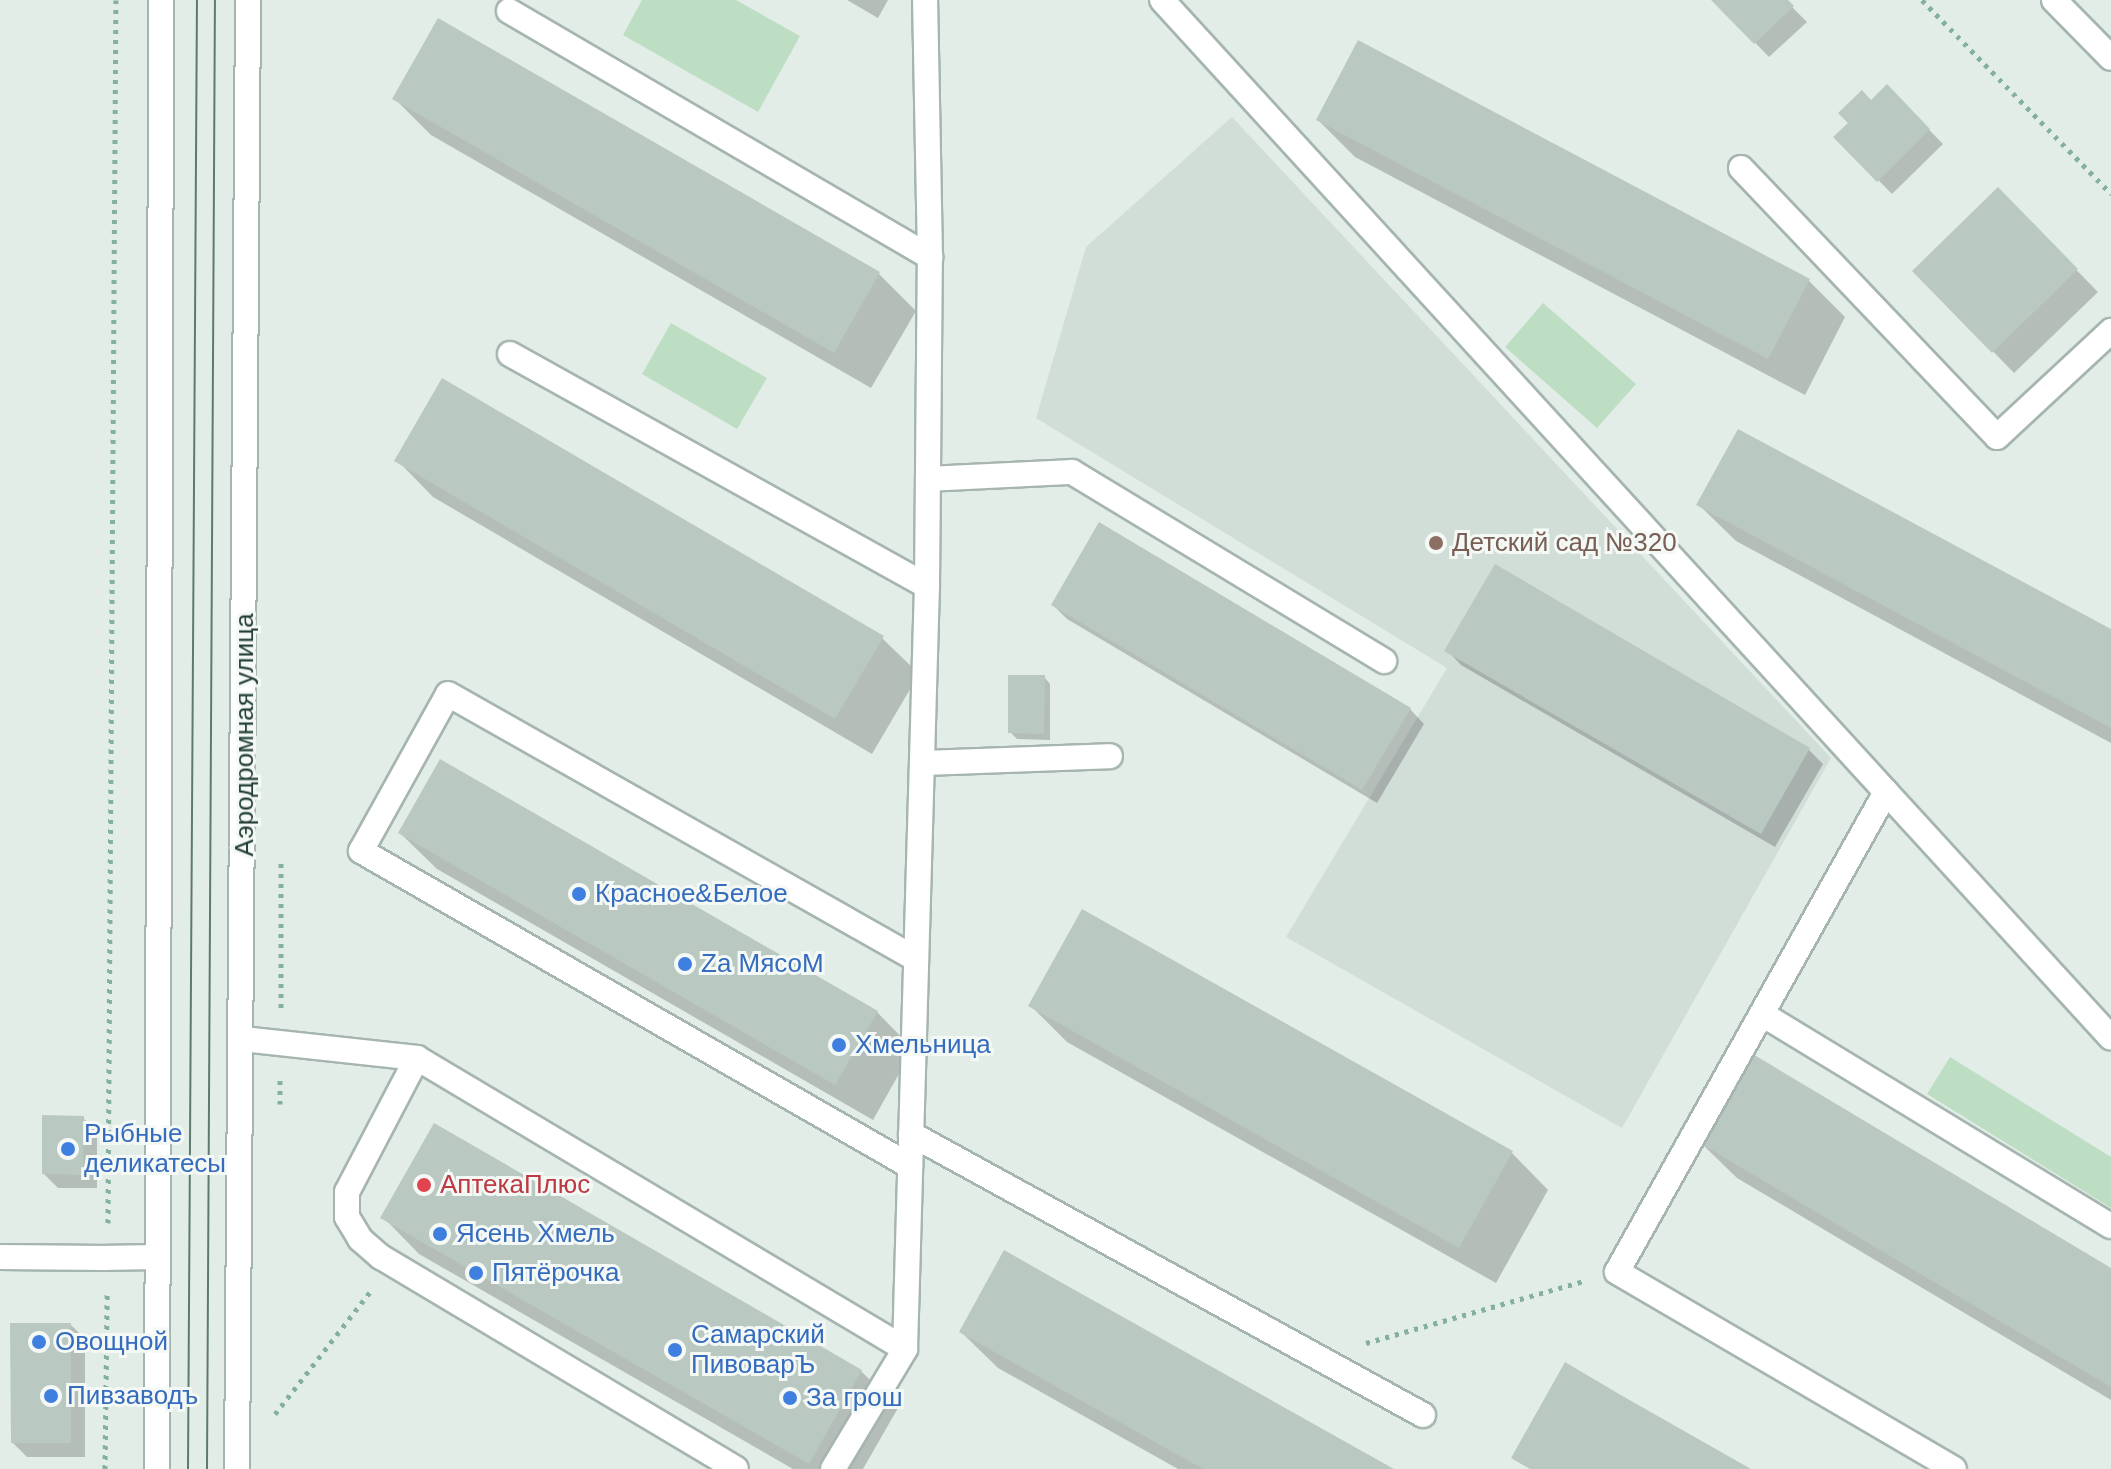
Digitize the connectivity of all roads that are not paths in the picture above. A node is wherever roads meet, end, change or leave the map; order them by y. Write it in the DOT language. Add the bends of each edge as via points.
graph roads {
  1 [pos="161,0"];
  2 [pos="248,0"];
  3 [pos="925,0"];
  4 [pos="1162,0"];
  5 [pos="2054,0"];
  6 [pos="509,11"];
  7 [pos="2111,58"];
  8 [pos="1741,168"];
  9 [pos="930,257"];
  10 [pos="2111,331"];
  11 [pos="510,354"];
  12 [pos="928,479"];
  13 [pos="927,586"];
  14 [pos="1384,661"];
  15 [pos="1110,756"];
  16 [pos="923,763"];
  17 [pos="1886,792"];
  18 [pos="916,959"];
  19 [pos="1762,1014"];
  20 [pos="2111,1038"];
  21 [pos="243,1039"];
  22 [pos="417,1058"];
  23 [pos="911,1134"];
  24 [pos="910,1166"];
  25 [pos="2111,1226"];
  26 [pos="0,1257"];
  27 [pos="157,1257"];
  28 [pos="905,1349"];
  29 [pos="1423,1415"];
  30 [pos="157,1469"];
  31 [pos="237,1469"];
  32 [pos="736,1469"];
  33 [pos="833,1469"];
  34 [pos="1954,1469"];
  1 -- 27 [label="main road"];
  2 -- 21 [label="main road, Аэродромная улица"];
  3 -- 9 [label="main road"];
  4 -- 17 [label="main road"];
  5 -- 7 [label="main road"];
  6 -- 9 [label="main road"];
  8 -- 10 [label="main road" via="1997,437"];
  9 -- 12 [label="main road"];
  11 -- 13 [label="main road"];
  12 -- 13 [label="main road"];
  12 -- 14 [label="main road" via="1072,472"];
  13 -- 16 [label="main road"];
  15 -- 16 [label="main road"];
  16 -- 18 [label="main road"];
  17 -- 19 [label="main road"];
  17 -- 20 [label="main road"];
  18 -- 23 [label="main road"];
  18 -- 24 [label="main road" via="448,694 361,851"];
  19 -- 25 [label="main road"];
  19 -- 34 [label="main road" via="1617,1272"];
  21 -- 22 [label="main road"];
  21 -- 31 [label="main road, Аэродромная улица"];
  22 -- 28 [label="main road"];
  22 -- 32 [label="main road" via="347,1192 347,1217 360,1239"];
  23 -- 24 [label="main road"];
  23 -- 29 [label="main road"];
  24 -- 28 [label="main road"];
  26 -- 27 [label="main road"];
  27 -- 30 [label="main road"];
  28 -- 33 [label="main road"];
}
